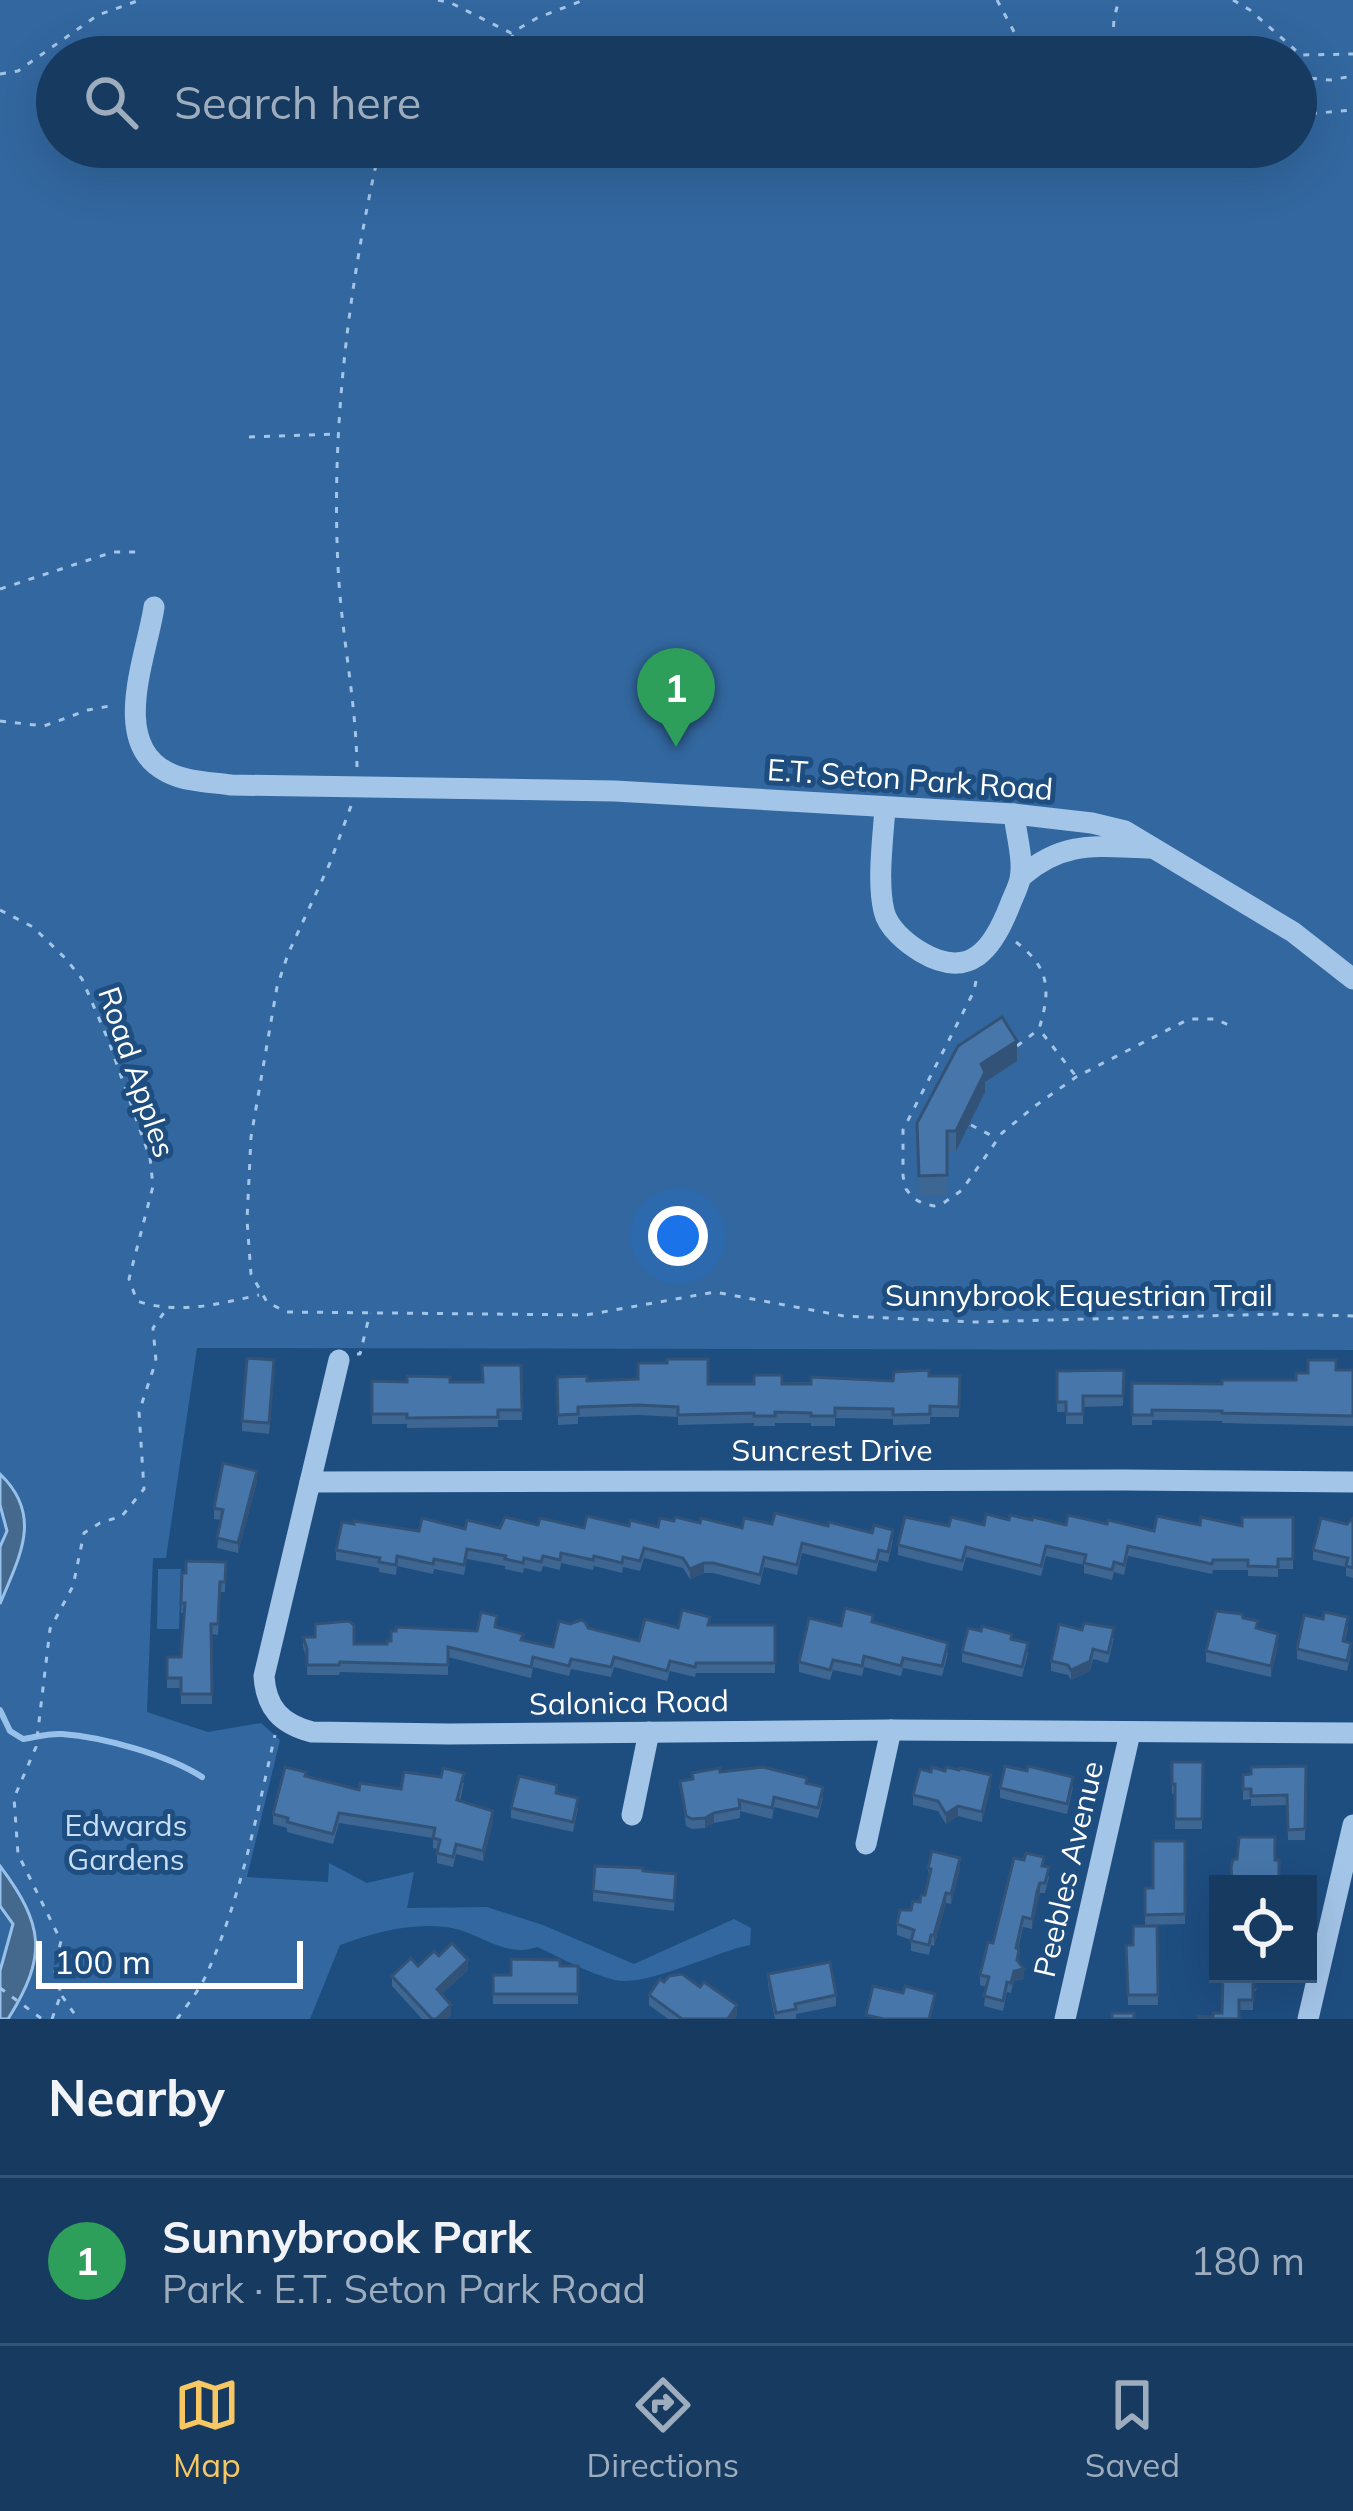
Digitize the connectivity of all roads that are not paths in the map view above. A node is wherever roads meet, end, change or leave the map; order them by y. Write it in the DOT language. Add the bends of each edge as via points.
graph roads {
  1 [pos="154,607"];
  2 [pos="885,808"];
  3 [pos="1014,814"];
  4 [pos="1153,848"];
  5 [pos="1022,876"];
  6 [pos="1353,979"];
  7 [pos="347,1360"];
  8 [pos="310,1482"];
  9 [pos="1353,1482"];
  10 [pos="891,1730"];
  11 [pos="650,1732"];
  12 [pos="1130,1733"];
  13 [pos="1353,1733"];
  14 [pos="632,1815"];
  15 [pos="1353,1825"];
  16 [pos="866,1844"];
  17 [pos="1065,2019"];
  18 [pos="1309,2019"];
  1 -- 2 [label="street, E.T. Seton Park Road" via="134,708 138,736 147,757 182,778"];
  2 -- 3 [label="street, E.T. Seton Park Road"];
  2 -- 5 [label="street" via="885,917 908,943 940,960 981,956"];
  3 -- 4 [label="street, E.T. Seton Park Road" via="1125,831"];
  3 -- 5 [label="street"];
  4 -- 5 [label="street" via="1070,849"];
  4 -- 6 [label="street, E.T. Seton Park Road" via="1293,932"];
  7 -- 8 [label="street, Salonica Road"];
  8 -- 9 [label="street, Suncrest Drive"];
  8 -- 11 [label="street, Salonica Road" via="264,1676 280,1718 312,1732"];
  10 -- 11 [label="street, Salonica Road"];
  10 -- 12 [label="street, Salonica Road"];
  10 -- 16 [label="street"];
  11 -- 14 [label="street"];
  12 -- 13 [label="street, Salonica Road"];
  12 -- 17 [label="street, Peebles Avenue"];
  15 -- 18 [label="street"];
}
